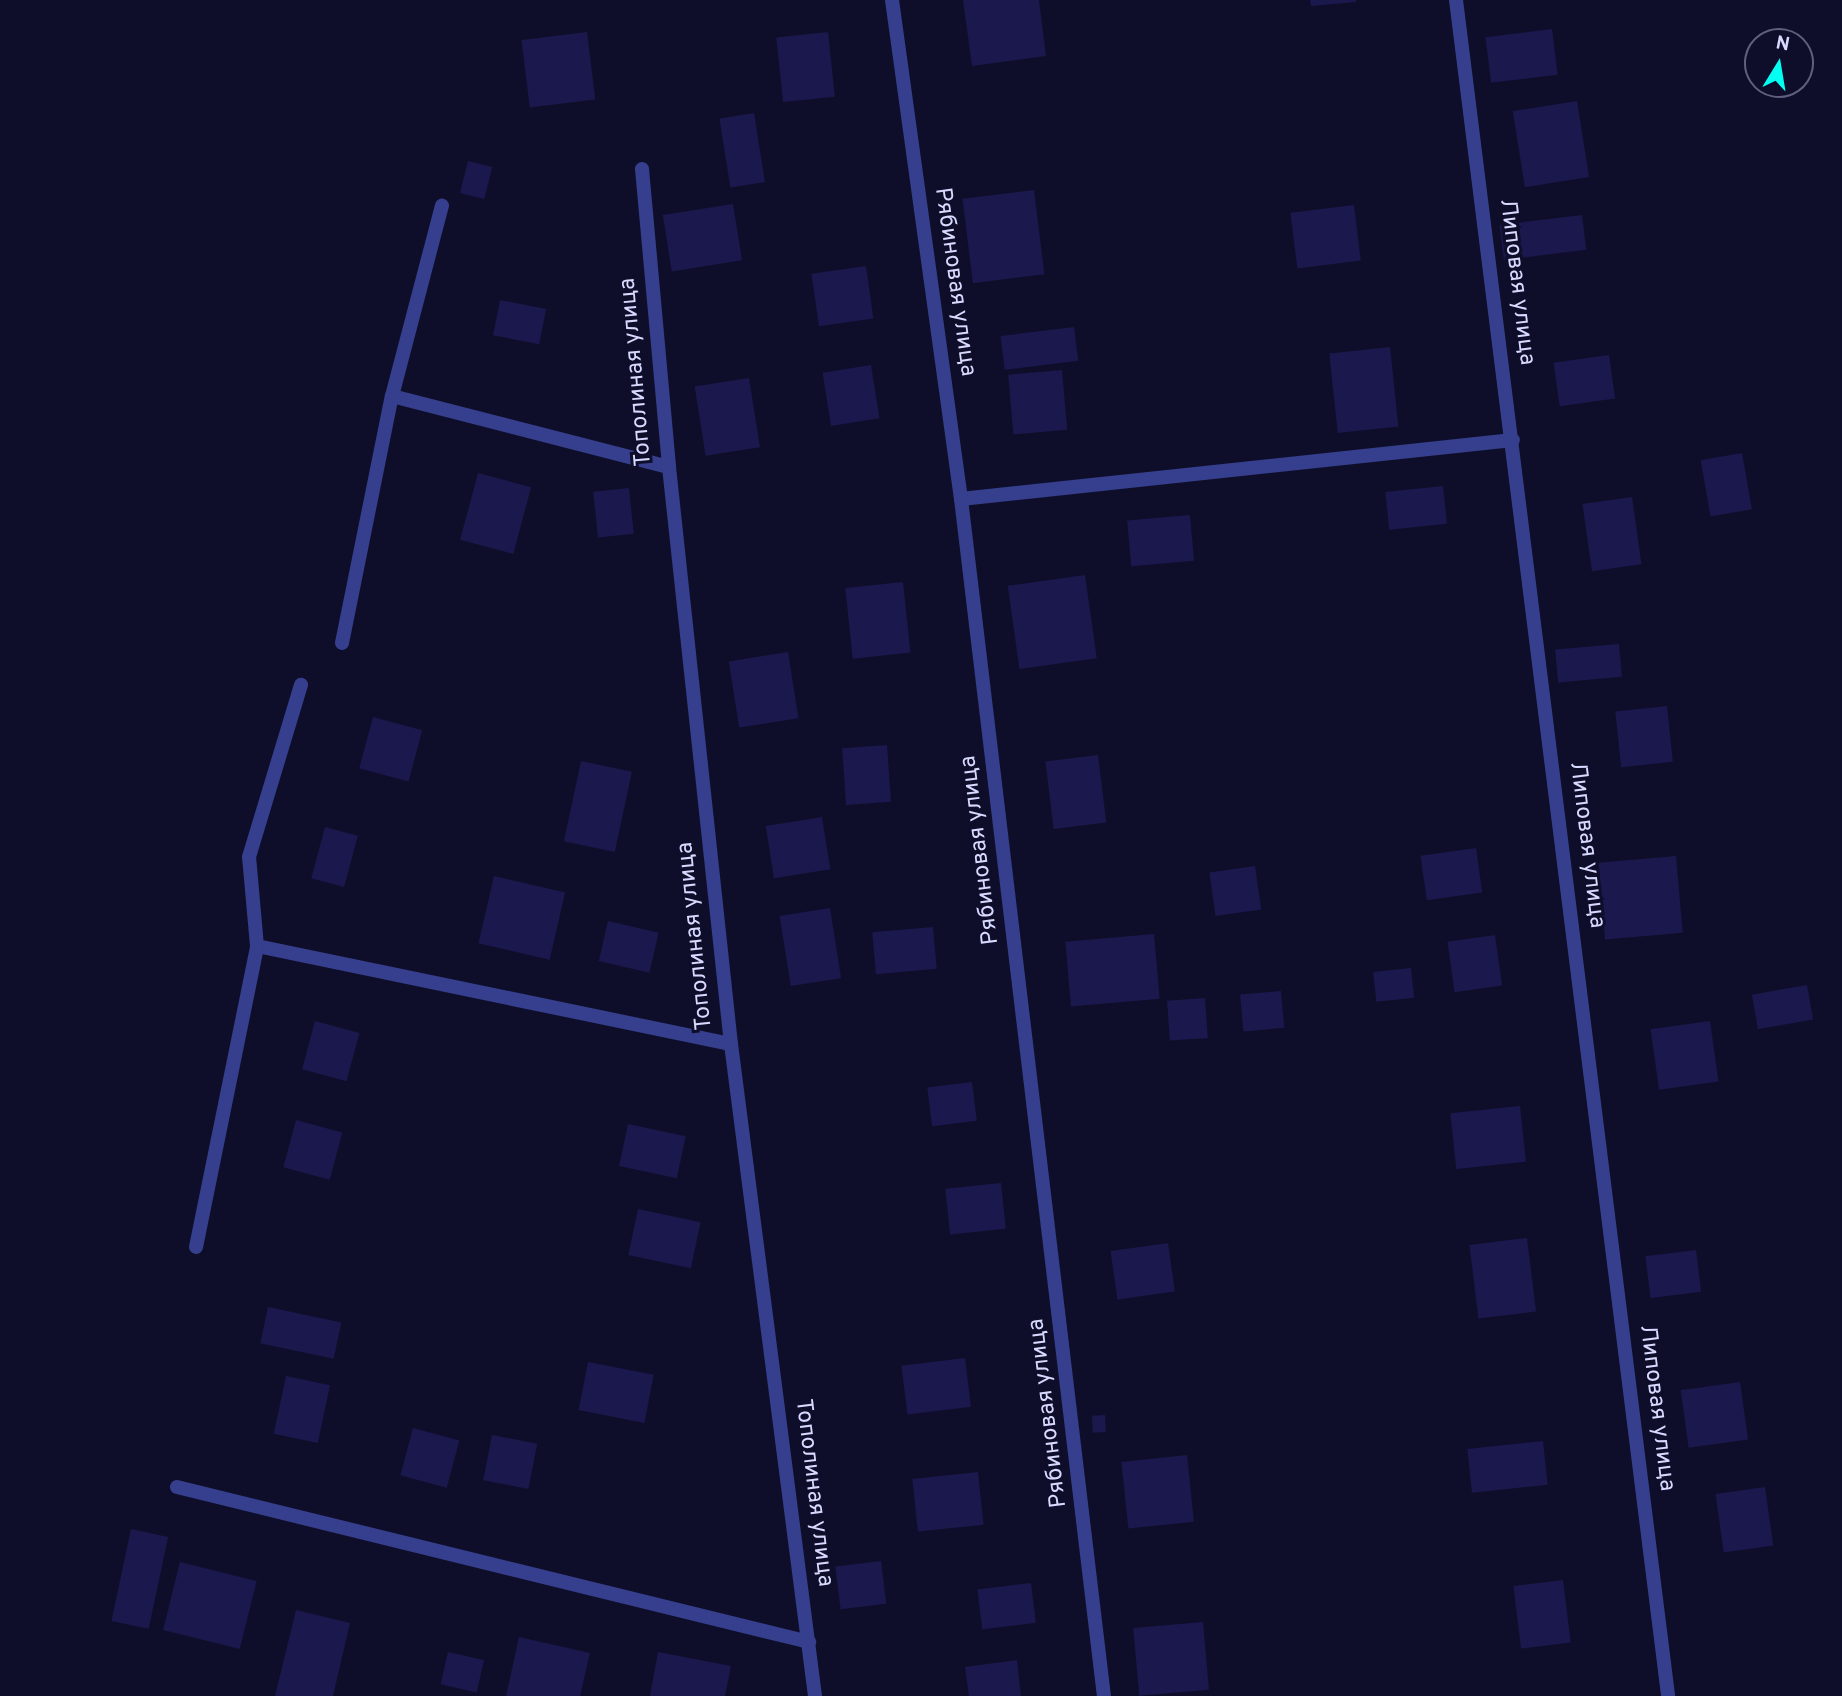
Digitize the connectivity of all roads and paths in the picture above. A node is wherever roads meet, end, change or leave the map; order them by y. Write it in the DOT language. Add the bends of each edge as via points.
graph roads {
  1 [pos="892,0"];
  2 [pos="1456,0"];
  3 [pos="642,169"];
  4 [pos="442,205"];
  5 [pos="391,396"];
  6 [pos="1513,440"];
  7 [pos="669,467"];
  8 [pos="961,499"];
  9 [pos="342,643"];
  10 [pos="301,685"];
  11 [pos="257,946"];
  12 [pos="731,1044"];
  13 [pos="196,1247"];
  14 [pos="177,1487"];
  15 [pos="809,1642"];
  16 [pos="816,1696"];
  17 [pos="1104,1696"];
  18 [pos="1668,1696"];
  1 -- 8 [label="street, Рябиновая улица"];
  2 -- 6 [label="street, Липовая улица"];
  3 -- 7 [label="street, Тополиная улица"];
  4 -- 5 [label="street"];
  5 -- 7 [label="street"];
  5 -- 9 [label="street"];
  6 -- 8 [label="street"];
  6 -- 18 [label="street, Липовая улица"];
  7 -- 12 [label="street, Тополиная улица"];
  8 -- 17 [label="street, Рябиновая улица"];
  10 -- 11 [label="street" via="250,857"];
  11 -- 12 [label="street"];
  11 -- 13 [label="street"];
  12 -- 15 [label="street, Тополиная улица"];
  14 -- 15 [label="street"];
  15 -- 16 [label="street, Тополиная улица"];
}
